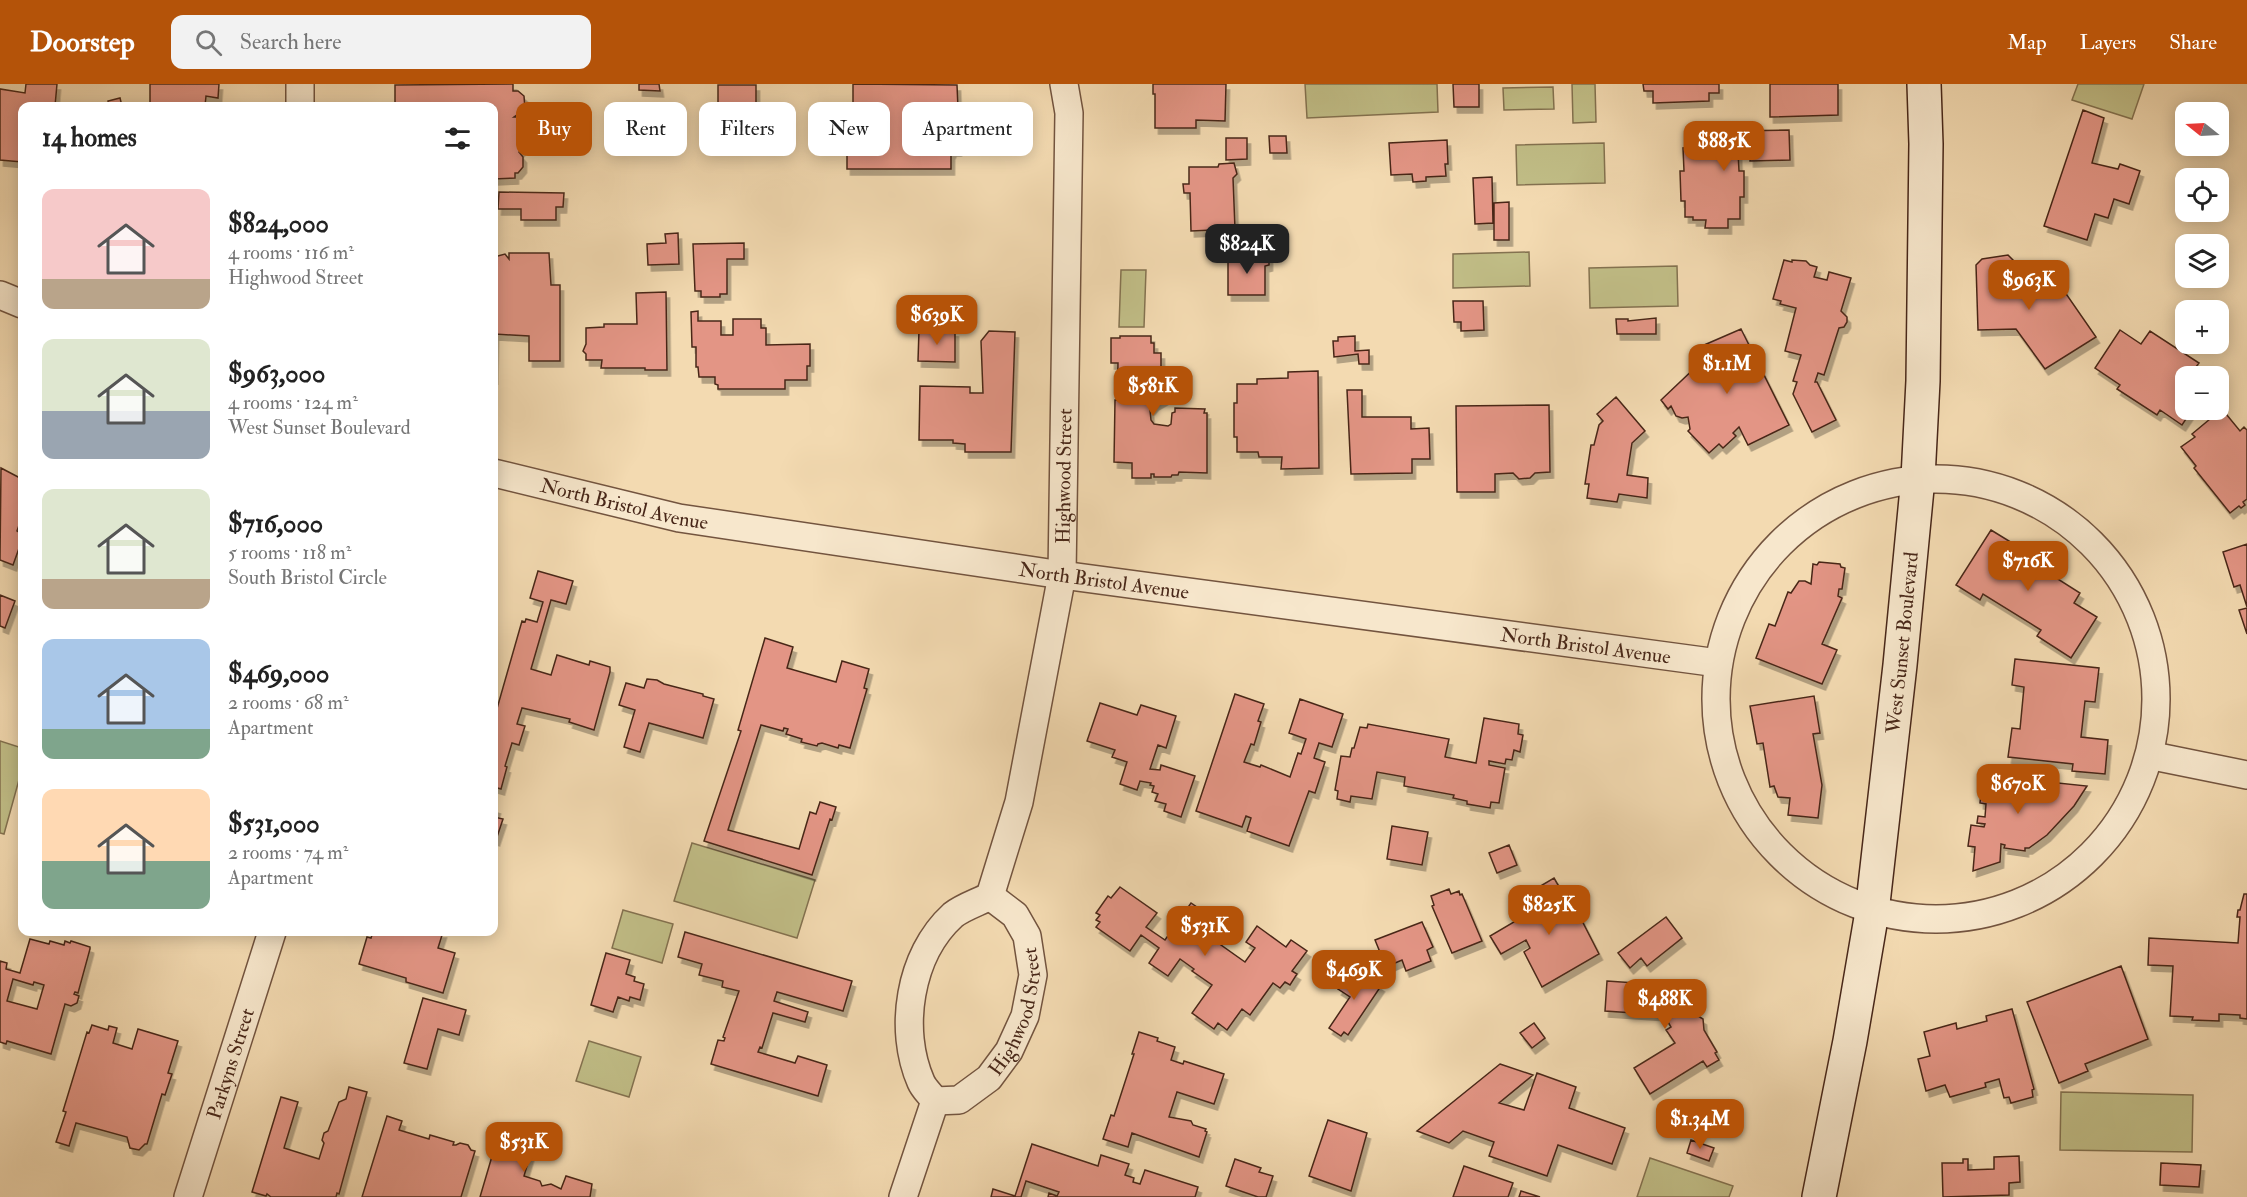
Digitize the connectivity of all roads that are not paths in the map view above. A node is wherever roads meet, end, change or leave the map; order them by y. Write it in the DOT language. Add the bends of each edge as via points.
graph roads {
  1 [pos="300,84"];
  2 [pos="1064,84"];
  3 [pos="1924,84"];
  4 [pos="300,102"];
  5 [pos="0,295"];
  6 [pos="18,302"];
  7 [pos="498,474"];
  8 [pos="1918,478"];
  9 [pos="1062,575"];
  10 [pos="1718,663"];
  11 [pos="2152,756"];
  12 [pos="2247,775"];
  13 [pos="990,896"];
  14 [pos="1872,912"];
  15 [pos="271,936"];
  16 [pos="935,1101"];
  17 [pos="188,1197"];
  18 [pos="903,1197"];
  19 [pos="1819,1197"];
  1 -- 4 [label="street"];
  2 -- 9 [label="street, Highwood Street" via="1070,113"];
  3 -- 8 [label="main road, West Sunset Boulevard" via="1923,381"];
  5 -- 6 [label="street"];
  7 -- 9 [label="street, North Bristol Avenue" via="679,518"];
  8 -- 10 [label="street" via="1862,492 1811,517 1781,544 1753,584"];
  8 -- 11 [label="street" via="2007,492 2058,515 2106,549 2143,614 2157,677"];
  8 -- 14 [label="main road, West Sunset Boulevard"];
  9 -- 10 [label="street, North Bristol Avenue"];
  9 -- 13 [label="street, Highwood Street" via="1019,802"];
  10 -- 14 [label="street" via="1721,738 1732,787 1745,818 1770,854 1799,877 1826,895"];
  11 -- 12 [label="street"];
  11 -- 14 [label="street" via="2120,820 2082,860 2028,895 1972,914 1924,922"];
  13 -- 16 [label="street" via="954,915 932,941 918,967 909,1032 922,1084"];
  13 -- 16 [label="street, Highwood Street" via="1015,915 1027,936 1033,975 1025,1016 1009,1051 989,1078 959,1100"];
  14 -- 19 [label="main road, West Sunset Boulevard"];
  15 -- 17 [label="street, Parkyns Street"];
  16 -- 18 [label="street"];
}
